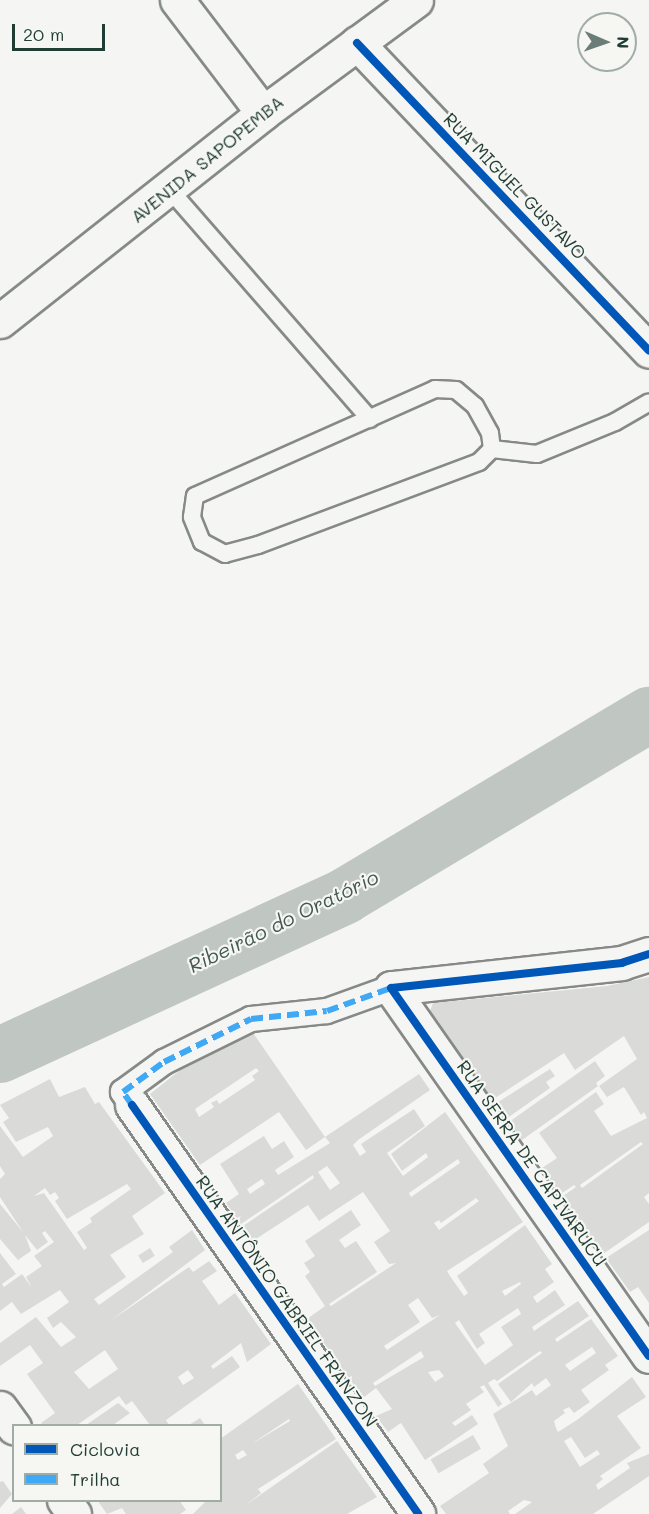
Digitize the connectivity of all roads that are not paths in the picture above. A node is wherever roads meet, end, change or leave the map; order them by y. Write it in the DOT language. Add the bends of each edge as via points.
graph roads {
  1 [pos="177,0"];
  2 [pos="416,0"];
  3 [pos="357,43"];
  4 [pos="263,113"];
  5 [pos="170,190"];
  6 [pos="0,321"];
  7 [pos="649,351"];
  8 [pos="649,402"];
  9 [pos="370,419"];
  10 [pos="492,449"];
  11 [pos="649,954"];
  12 [pos="391,988"];
  13 [pos="128,1099"];
  14 [pos="649,1356"];
  15 [pos="0,1408"];
  16 [pos="12,1424"];
  17 [pos="418,1514"];
  1 -- 4 [label="street"];
  2 -- 3 [label="street, AVENIDA SAPOPEMBA"];
  3 -- 4 [label="street, AVENIDA SAPOPEMBA"];
  3 -- 7 [label="street, RUA MIGUEL GUSTAVO"];
  4 -- 5 [label="street, AVENIDA SAPOPEMBA"];
  5 -- 6 [label="street, AVENIDA SAPOPEMBA"];
  5 -- 9 [label="lane"];
  8 -- 10 [label="lane" via="615,422 537,454"];
  9 -- 10 [label="lane" via="435,389 456,390 475,406 490,433"];
  9 -- 10 [label="lane" via="195,496 192,517 202,542 225,554 258,545 479,462"];
  11 -- 12 [label="street" via="622,963"];
  12 -- 13 [label="street" via="327,1011 251,1019 172,1057"];
  12 -- 14 [label="street, RUA SERRA DE CAPIVARUCU"];
  13 -- 17 [label="street, RUA ANTÔNIO GABRIEL FRANZON"];
  15 -- 16 [label="street"];
}
